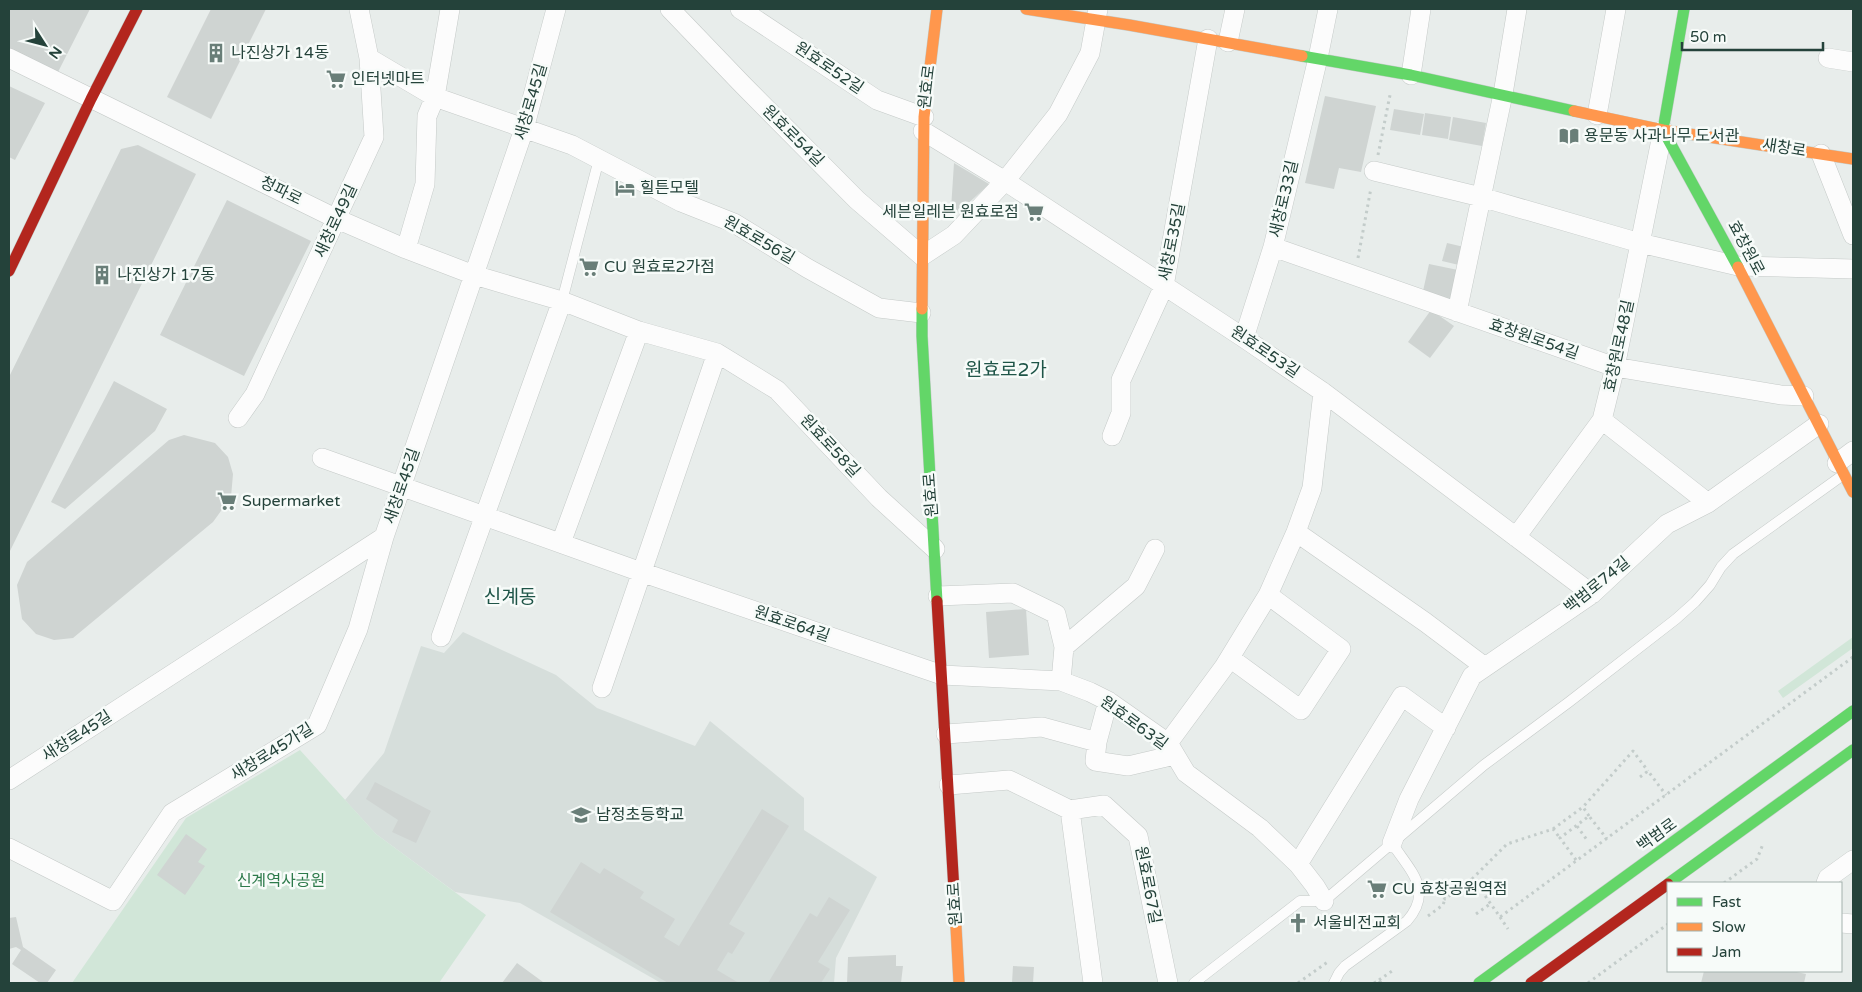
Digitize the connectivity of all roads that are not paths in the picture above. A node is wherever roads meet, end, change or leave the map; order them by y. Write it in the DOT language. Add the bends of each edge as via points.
graph roads {
  1 [pos="137,9"];
  2 [pos="359,9"];
  3 [pos="450,9"];
  4 [pos="556,9"];
  5 [pos="670,9"];
  6 [pos="740,9"];
  7 [pos="937,9"];
  8 [pos="1026,9"];
  9 [pos="1235,9"];
  10 [pos="1328,9"];
  11 [pos="1421,9"];
  12 [pos="1517,9"];
  13 [pos="1616,9"];
  14 [pos="1684,9"];
  15 [pos="1097,14"];
  16 [pos="1208,39"];
  17 [pos="1228,42"];
  18 [pos="9,58"];
  19 [pos="369,58"];
  20 [pos="1318,58"];
  21 [pos="1828,58"];
  22 [pos="1853,62"];
  23 [pos="1411,75"];
  24 [pos="1503,94"];
  25 [pos="435,97"];
  26 [pos="91,99"];
  27 [pos="1596,115"];
  28 [pos="924,124"];
  29 [pos="524,129"];
  30 [pos="1663,130"];
  31 [pos="1820,154"];
  32 [pos="599,159"];
  33 [pos="1853,159"];
  34 [pos="1374,171"];
  35 [pos="1005,181"];
  36 [pos="1481,197"];
  37 [pos="337,218"];
  38 [pos="1853,235"];
  39 [pos="1640,243"];
  40 [pos="1273,247"];
  41 [pos="406,249"];
  42 [pos="922,256"];
  43 [pos="1738,266"];
  44 [pos="1853,269"];
  45 [pos="9,271"];
  46 [pos="474,275"];
  47 [pos="1164,286"];
  48 [pos="562,302"];
  49 [pos="1457,312"];
  50 [pos="922,313"];
  51 [pos="639,331"];
  52 [pos="1244,338"];
  53 [pos="717,353"];
  54 [pos="1615,367"];
  55 [pos="1323,392"];
  56 [pos="1804,396"];
  57 [pos="238,418"];
  58 [pos="1602,420"];
  59 [pos="1819,424"];
  60 [pos="1112,436"];
  61 [pos="1853,451"];
  62 [pos="322,458"];
  63 [pos="1840,469"];
  64 [pos="403,487"];
  65 [pos="1853,492"];
  66 [pos="1708,503"];
  67 [pos="483,516"];
  68 [pos="1296,532"];
  69 [pos="384,537"];
  70 [pos="1516,537"];
  71 [pos="561,543"];
  72 [pos="935,549"];
  73 [pos="1155,549"];
  74 [pos="641,572"];
  75 [pos="1592,594"];
  76 [pos="1268,595"];
  77 [pos="938,596"];
  78 [pos="441,636"];
  79 [pos="1064,647"];
  80 [pos="1230,658"];
  81 [pos="1484,667"];
  82 [pos="942,675"];
  83 [pos="1061,681"];
  84 [pos="602,688"];
  85 [pos="1108,701"];
  86 [pos="1853,712"];
  87 [pos="1446,728"];
  88 [pos="946,734"];
  89 [pos="1097,742"];
  90 [pos="1811,743"];
  91 [pos="1171,749"];
  92 [pos="1853,750"];
  93 [pos="1830,767"];
  94 [pos="9,780"];
  95 [pos="949,785"];
  96 [pos="1070,810"];
  97 [pos="1392,843"];
  98 [pos="9,848"];
  99 [pos="1853,860"];
  100 [pos="1298,864"];
  101 [pos="1672,882"];
  102 [pos="1826,882"];
  103 [pos="1667,885"];
  104 [pos="1324,902"];
  105 [pos="959,983"];
  106 [pos="1093,983"];
  107 [pos="1168,983"];
  108 [pos="1194,983"];
  109 [pos="1334,983"];
  110 [pos="1479,983"];
  111 [pos="1531,983"];
  1 -- 26 [label="main road"];
  2 -- 19 [label="street, 새창로49길"];
  3 -- 25 [label="street"];
  4 -- 29 [label="street, 새창로45길"];
  5 -- 42 [label="street, 원효로54길" via="857,200"];
  6 -- 28 [label="street, 원효로52길" via="877,100"];
  7 -- 28 [label="main road, 원효로"];
  8 -- 15 [label="main road, 새창로"];
  9 -- 17 [label="street"];
  10 -- 20 [label="street"];
  11 -- 23 [label="street"];
  12 -- 24 [label="street"];
  13 -- 27 [label="street"];
  14 -- 30 [label="main road"];
  15 -- 16 [label="main road, 새창로"];
  15 -- 35 [label="street" via="1090,53 1058,114"];
  16 -- 17 [label="main road, 새창로"];
  16 -- 47 [label="street, 새창로35길"];
  17 -- 20 [label="main road, 새창로"];
  18 -- 26 [label="street, 청파로"];
  19 -- 25 [label="street, 원효로56길"];
  19 -- 37 [label="street, 새창로49길" via="374,137"];
  20 -- 23 [label="main road, 새창로"];
  20 -- 40 [label="street, 새창로33길"];
  21 -- 22 [label="street"];
  23 -- 24 [label="main road, 새창로"];
  24 -- 27 [label="main road, 새창로"];
  24 -- 36 [label="street"];
  25 -- 29 [label="street, 원효로56길"];
  25 -- 41 [label="street" via="427,116 425,184"];
  26 -- 37 [label="street, 청파로"];
  26 -- 45 [label="main road"];
  27 -- 30 [label="main road, 새창로"];
  28 -- 35 [label="street, 원효로53길"];
  28 -- 42 [label="main road, 원효로"];
  29 -- 32 [label="street, 원효로56길" via="572,145"];
  29 -- 46 [label="street, 새창로45길"];
  30 -- 31 [label="main road, 새창로"];
  30 -- 39 [label="street, 효창원로48길"];
  30 -- 43 [label="main road, 효창원로"];
  31 -- 33 [label="main road, 새창로"];
  31 -- 38 [label="street"];
  32 -- 48 [label="lane"];
  32 -- 50 [label="street, 원효로56길" via="681,202 734,223 879,308"];
  34 -- 36 [label="street"];
  35 -- 42 [label="street" via="954,235"];
  35 -- 47 [label="street, 원효로53길"];
  36 -- 39 [label="street"];
  36 -- 49 [label="street"];
  37 -- 41 [label="street, 청파로"];
  37 -- 57 [label="street, 새창로49길" via="255,394"];
  39 -- 43 [label="street"];
  39 -- 54 [label="street, 효창원로48길"];
  40 -- 49 [label="street, 효창원로54길"];
  40 -- 52 [label="street, 새창로33길"];
  41 -- 46 [label="street, 청파로"];
  42 -- 50 [label="main road, 원효로"];
  43 -- 44 [label="street"];
  43 -- 56 [label="main road, 효창원로"];
  46 -- 48 [label="street, 원효로58길"];
  46 -- 64 [label="street, 새창로45길"];
  47 -- 52 [label="street, 원효로53길"];
  47 -- 60 [label="street, 새창로35길" via="1121,380 1121,414"];
  48 -- 51 [label="street, 원효로58길"];
  48 -- 67 [label="street"];
  49 -- 54 [label="street, 효창원로54길"];
  50 -- 72 [label="main road, 원효로"];
  51 -- 53 [label="street, 원효로58길"];
  51 -- 71 [label="street"];
  52 -- 55 [label="street, 원효로53길"];
  53 -- 72 [label="street, 원효로58길" via="777,390 879,498"];
  53 -- 74 [label="street"];
  54 -- 56 [label="street, 효창원로54길"];
  54 -- 58 [label="street, 효창원로48길"];
  55 -- 68 [label="street" via="1312,488"];
  55 -- 70 [label="street, 원효로53길"];
  56 -- 59 [label="main road, 효창원로"];
  58 -- 66 [label="street"];
  58 -- 70 [label="street, 효창원로48길"];
  59 -- 63 [label="main road, 효창원로"];
  59 -- 66 [label="street, 백범로74길"];
  61 -- 63 [label="street"];
  62 -- 64 [label="street, 원효로64길"];
  63 -- 65 [label="main road, 효창원로"];
  63 -- 97 [label="lane" via="1733,554 1710,585 1676,619 1484,765"];
  64 -- 67 [label="street, 원효로64길"];
  64 -- 69 [label="street, 새창로45길"];
  66 -- 75 [label="street, 백범로74길" via="1667,524"];
  67 -- 71 [label="street, 원효로64길"];
  67 -- 78 [label="street"];
  68 -- 76 [label="street"];
  68 -- 81 [label="street"];
  69 -- 94 [label="street, 새창로45길"];
  69 -- 98 [label="street, 새창로45가길" via="358,629 317,725 172,813 112,902"];
  70 -- 75 [label="street, 원효로53길"];
  71 -- 74 [label="street, 원효로64길"];
  72 -- 77 [label="main road, 원효로"];
  73 -- 79 [label="street" via="1136,586"];
  74 -- 82 [label="street, 원효로64길"];
  74 -- 84 [label="street"];
  75 -- 81 [label="street, 백범로74길"];
  76 -- 80 [label="street"];
  76 -- 80 [label="street" via="1341,649 1302,710"];
  77 -- 79 [label="street" via="1013,594 1056,614"];
  77 -- 82 [label="main road, 원효로"];
  79 -- 83 [label="street"];
  80 -- 91 [label="street"];
  81 -- 87 [label="street, 백범로74길" via="1472,676"];
  82 -- 83 [label="street, 원효로63길"];
  82 -- 88 [label="main road, 원효로"];
  83 -- 85 [label="street, 원효로63길"];
  85 -- 89 [label="street"];
  85 -- 91 [label="street, 원효로63길"];
  86 -- 90 [label="main road, 백범로"];
  87 -- 97 [label="street, 백범로74길" via="1409,799"];
  87 -- 100 [label="street" via="1402,696"];
  88 -- 89 [label="street" via="1042,727"];
  88 -- 95 [label="main road, 원효로"];
  89 -- 91 [label="street" via="1095,761 1128,766"];
  90 -- 93 [label="main road" via="1829,745 1836,753"];
  90 -- 110 [label="main road, 백범로"];
  91 -- 100 [label="street, 원효로63길" via="1186,773 1260,828"];
  92 -- 93 [label="main road"];
  93 -- 101 [label="main road"];
  95 -- 96 [label="street" via="1009,780"];
  95 -- 105 [label="main road, 원효로"];
  96 -- 106 [label="street"];
  96 -- 107 [label="street, 원효로67길" via="1104,805 1138,836"];
  97 -- 104 [label="lane"];
  97 -- 109 [label="lane" via="1419,885 1419,903 1407,920 1345,966"];
  99 -- 102 [label="street"];
  100 -- 104 [label="street, 원효로63길"];
  103 -- 111 [label="main road"];
  104 -- 108 [label="lane" via="1300,901"];
}
